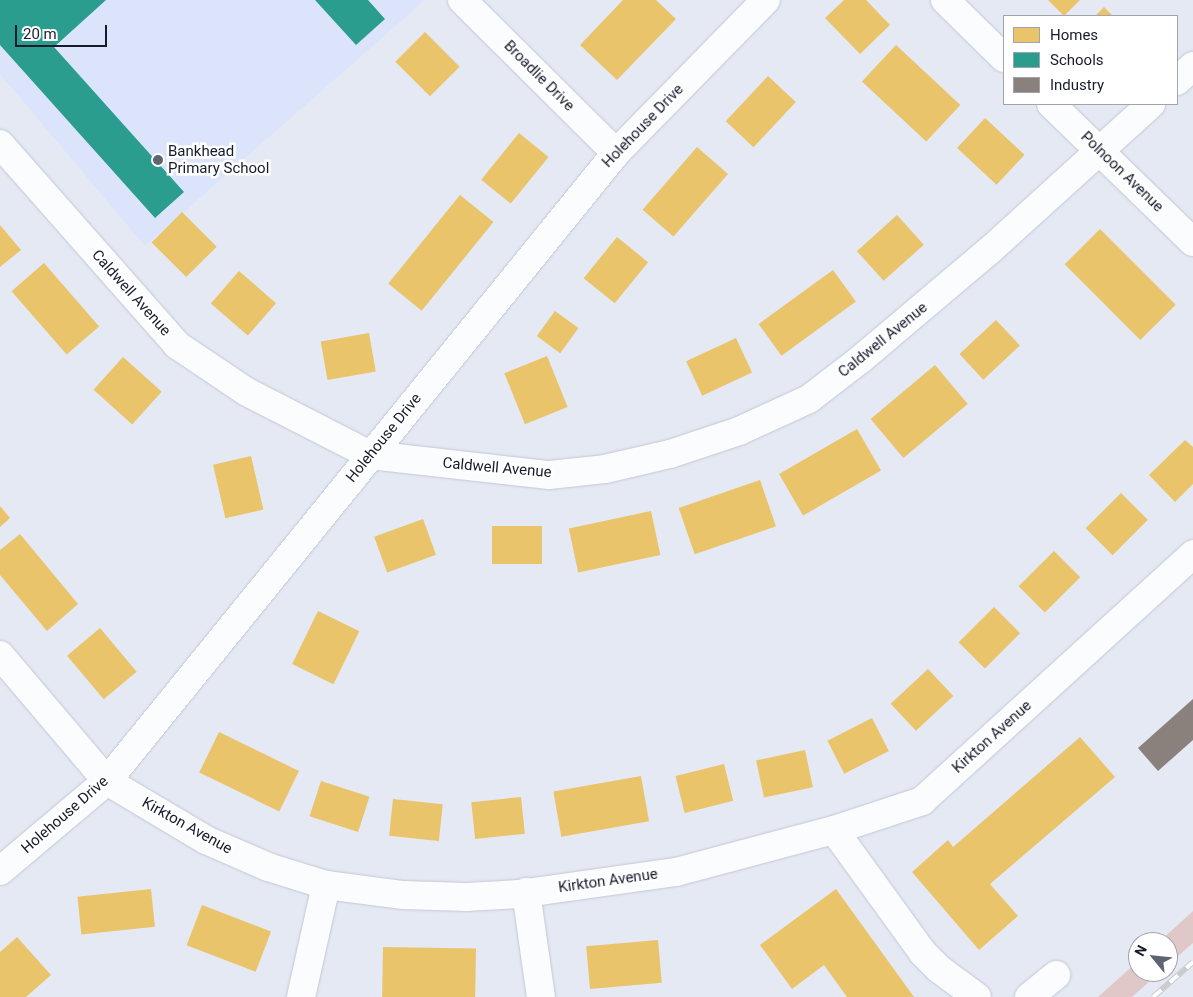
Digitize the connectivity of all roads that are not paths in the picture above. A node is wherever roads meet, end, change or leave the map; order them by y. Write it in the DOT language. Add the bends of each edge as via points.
graph roads {
  1 [pos="462,0"];
  2 [pos="766,0"];
  3 [pos="945,0"];
  4 [pos="1003,57"];
  5 [pos="1193,66"];
  6 [pos="1178,80"];
  7 [pos="1052,105"];
  8 [pos="1150,105"];
  9 [pos="0,144"];
  10 [pos="1100,150"];
  11 [pos="616,153"];
  12 [pos="1193,242"];
  13 [pos="370,455"];
  14 [pos="1193,554"];
  15 [pos="0,656"];
  16 [pos="107,781"];
  17 [pos="834,830"];
  18 [pos="0,872"];
  19 [pos="326,885"];
  20 [pos="526,892"];
  21 [pos="1056,975"];
  22 [pos="301,997"];
  23 [pos="541,997"];
  24 [pos="976,997"];
  25 [pos="1029,997"];
  1 -- 11 [label="street, Broadlie Drive"];
  2 -- 11 [label="street, Holehouse Drive"];
  3 -- 4 [label="street"];
  5 -- 6 [label="street"];
  7 -- 10 [label="street, Polnoon Avenue"];
  8 -- 10 [label="street, Caldwell Avenue"];
  9 -- 13 [label="street, Caldwell Avenue" via="177,345 246,392"];
  10 -- 12 [label="street, Polnoon Avenue"];
  10 -- 13 [label="street, Caldwell Avenue" via="990,251 862,359 809,398 739,431 670,454 605,469 548,474"];
  11 -- 13 [label="street, Holehouse Drive"];
  13 -- 16 [label="street, Holehouse Drive"];
  14 -- 17 [label="street, Kirkton Avenue" via="922,801"];
  15 -- 16 [label="street, Kirkton Avenue"];
  16 -- 18 [label="street, Holehouse Drive"];
  16 -- 19 [label="street, Kirkton Avenue" via="206,840 268,867"];
  17 -- 20 [label="street, Kirkton Avenue" via="676,872"];
  17 -- 24 [label="street" via="923,953"];
  19 -- 20 [label="street, Kirkton Avenue" via="403,896 467,897"];
  19 -- 22 [label="street"];
  20 -- 23 [label="street"];
  21 -- 25 [label="street"];
}
